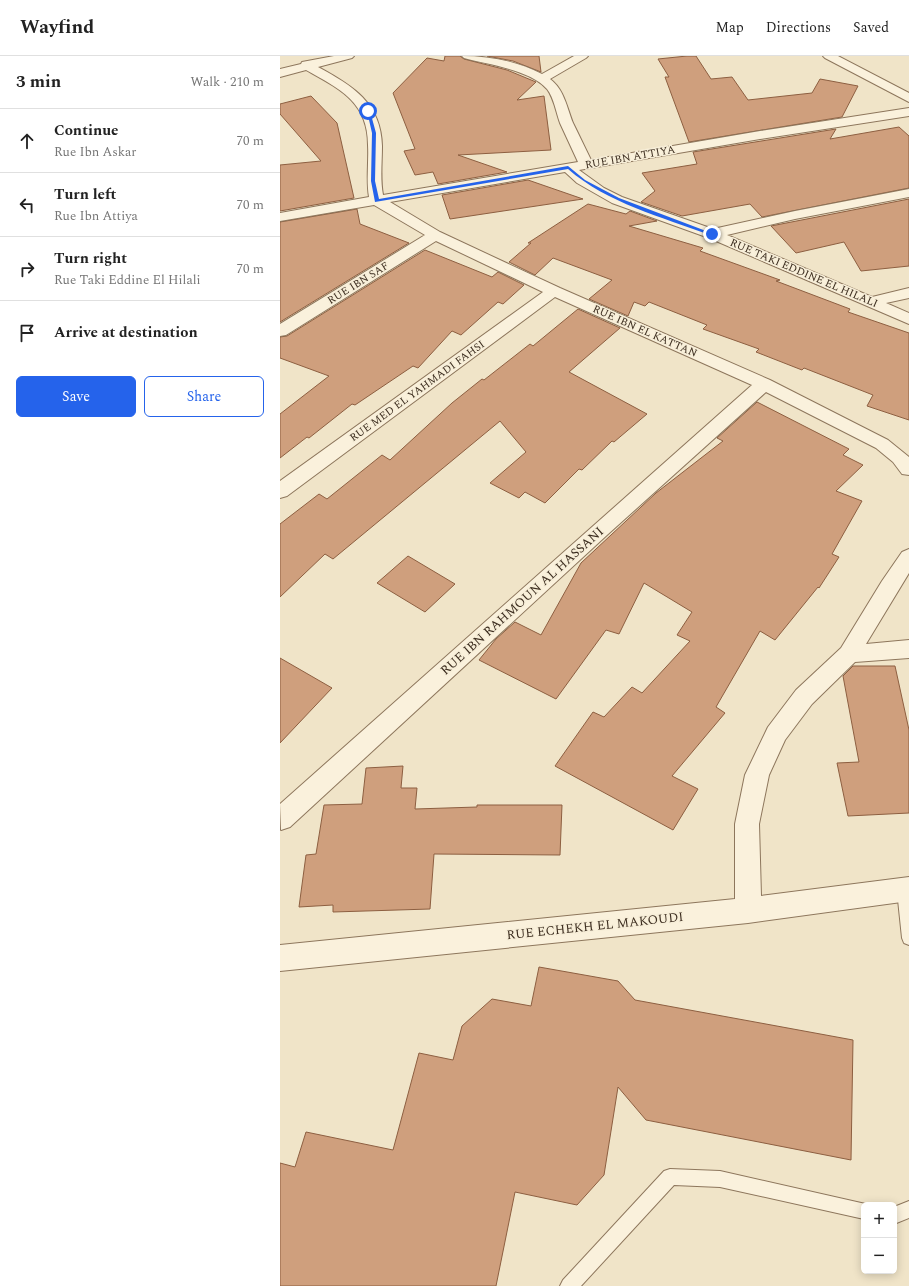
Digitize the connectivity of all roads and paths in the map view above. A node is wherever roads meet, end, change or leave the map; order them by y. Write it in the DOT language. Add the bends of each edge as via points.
graph roads {
  1 [pos="348,56"];
  2 [pos="468,56"];
  3 [pos="582,56"];
  4 [pos="830,56"];
  5 [pos="306,65"];
  6 [pos="280,73"];
  7 [pos="542,78"];
  8 [pos="909,98"];
  9 [pos="909,112"];
  10 [pos="586,165"];
  11 [pos="568,168"];
  12 [pos="909,193"];
  13 [pos="377,201"];
  14 [pos="280,217"];
  15 [pos="712,234"];
  16 [pos="435,235"];
  17 [pos="554,291"];
  18 [pos="909,293"];
  19 [pos="871,302"];
  20 [pos="909,319"];
  21 [pos="280,331"];
  22 [pos="764,384"];
  23 [pos="909,469"];
  24 [pos="280,491"];
  25 [pos="909,557"];
  26 [pos="909,649"];
  27 [pos="849,654"];
  28 [pos="280,821"];
  29 [pos="906,890"];
  30 [pos="748,910"];
  31 [pos="909,938"];
  32 [pos="280,958"];
  33 [pos="909,1209"];
  34 [pos="861,1210"];
  35 [pos="897,1215"];
  36 [pos="570,1286"];
  1 -- 5 [label="street"];
  2 -- 7 [label="street" via="509,66"];
  3 -- 7 [label="street"];
  4 -- 8 [label="street"];
  5 -- 6 [label="street"];
  5 -- 13 [label="street" via="361,100 368,111 374,133 373,181"];
  7 -- 10 [label="street" via="556,94"];
  9 -- 10 [label="street, RUE IBN ATTIYA"];
  10 -- 11 [label="street, RUE IBN ATTIYA"];
  11 -- 13 [label="street, RUE IBN ATTIYA"];
  11 -- 15 [label="street, RUE TAKI EDDINE EL HILALI" via="583,180 617,199"];
  12 -- 15 [label="street"];
  13 -- 14 [label="street, RUE IBN ATTIYA"];
  13 -- 16 [label="street, RUE IBN EL KATTAN"];
  15 -- 19 [label="street, RUE TAKI EDDINE EL HILALI"];
  16 -- 17 [label="street, RUE IBN EL KATTAN"];
  16 -- 21 [label="street, RUE IBN SAF"];
  17 -- 22 [label="street, RUE IBN EL KATTAN"];
  17 -- 24 [label="street, RUE MED EL YAHMADI FAHSI"];
  18 -- 19 [label="street"];
  19 -- 20 [label="street, RUE TAKI EDDINE EL HILALI"];
  22 -- 23 [label="street, RUE IBN EL KATTAN" via="882,444"];
  22 -- 28 [label="street, RUE IBN RAHMOUN AL HASSANI"];
  25 -- 27 [label="street"];
  26 -- 27 [label="street"];
  27 -- 30 [label="street" via="804,697 776,734 757,775 747,824"];
  29 -- 30 [label="street, RUE ECHEKH EL MAKOUDI"];
  29 -- 31 [label="lane"];
  30 -- 32 [label="street, RUE ECHEKH EL MAKOUDI"];
  33 -- 35 [label="lane"];
  34 -- 36 [label="lane" via="720,1180 670,1177"];
}
